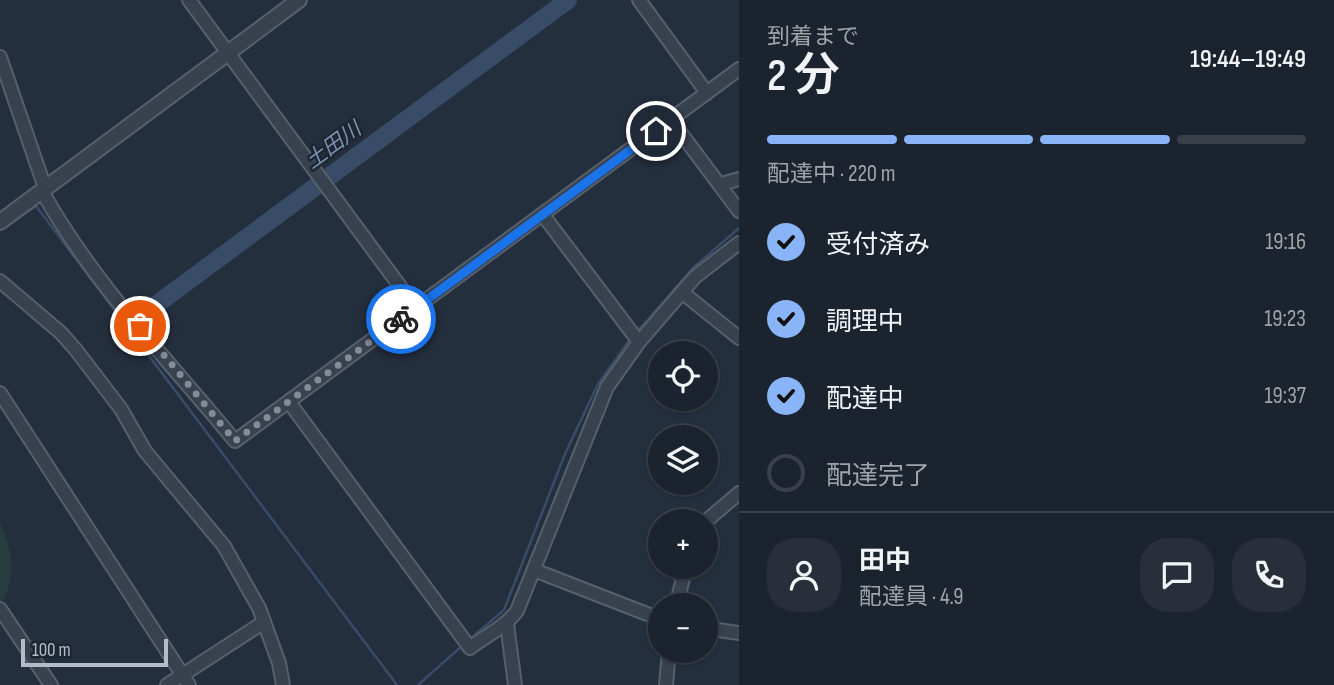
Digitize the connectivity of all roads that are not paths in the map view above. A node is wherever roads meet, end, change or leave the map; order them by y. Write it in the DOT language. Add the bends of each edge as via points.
graph roads {
  1 [pos="189,0"];
  2 [pos="299,0"];
  3 [pos="639,0"];
  4 [pos="227,53"];
  5 [pos="0,57"];
  6 [pos="739,69"];
  7 [pos="707,93"];
  8 [pos="671,120"];
  9 [pos="739,179"];
  10 [pos="721,184"];
  11 [pos="43,190"];
  12 [pos="739,211"];
  13 [pos="544,215"];
  14 [pos="0,222"];
  15 [pos="739,243"];
  16 [pos="0,281"];
  17 [pos="683,293"];
  18 [pos="416,309"];
  19 [pos="739,338"];
  20 [pos="639,342"];
  21 [pos="0,393"];
  22 [pos="289,402"];
  23 [pos="739,493"];
  24 [pos="718,512"];
  25 [pos="534,570"];
  26 [pos="0,609"];
  27 [pos="648,614"];
  28 [pos="264,622"];
  29 [pos="507,624"];
  30 [pos="718,630"];
  31 [pos="739,633"];
  32 [pos="668,663"];
  33 [pos="186,680"];
  34 [pos="51,685"];
  35 [pos="167,685"];
  36 [pos="283,685"];
  37 [pos="515,685"];
  38 [pos="666,685"];
  1 -- 4 [label="street"];
  2 -- 4 [label="street"];
  3 -- 7 [label="street"];
  4 -- 11 [label="street"];
  4 -- 18 [label="street"];
  5 -- 11 [label="street"];
  6 -- 7 [label="street"];
  7 -- 8 [label="street"];
  8 -- 10 [label="street"];
  8 -- 13 [label="street"];
  9 -- 10 [label="street"];
  10 -- 12 [label="street"];
  11 -- 14 [label="street"];
  11 -- 22 [label="street" via="59,223 235,441"];
  13 -- 18 [label="street"];
  13 -- 20 [label="street"];
  15 -- 17 [label="street" via="695,277"];
  16 -- 28 [label="street" via="76,350 121,409 145,451 224,547"];
  17 -- 19 [label="street"];
  17 -- 20 [label="street"];
  18 -- 22 [label="street"];
  20 -- 25 [label="street" via="602,397"];
  21 -- 33 [label="street"];
  22 -- 29 [label="street" via="470,648"];
  23 -- 24 [label="street"];
  25 -- 27 [label="street"];
  25 -- 29 [label="street"];
  26 -- 34 [label="street"];
  28 -- 33 [label="street"];
  28 -- 36 [label="street"];
  29 -- 37 [label="street"];
  30 -- 31 [label="street"];
  32 -- 38 [label="street"];
  33 -- 35 [label="street"];
}
